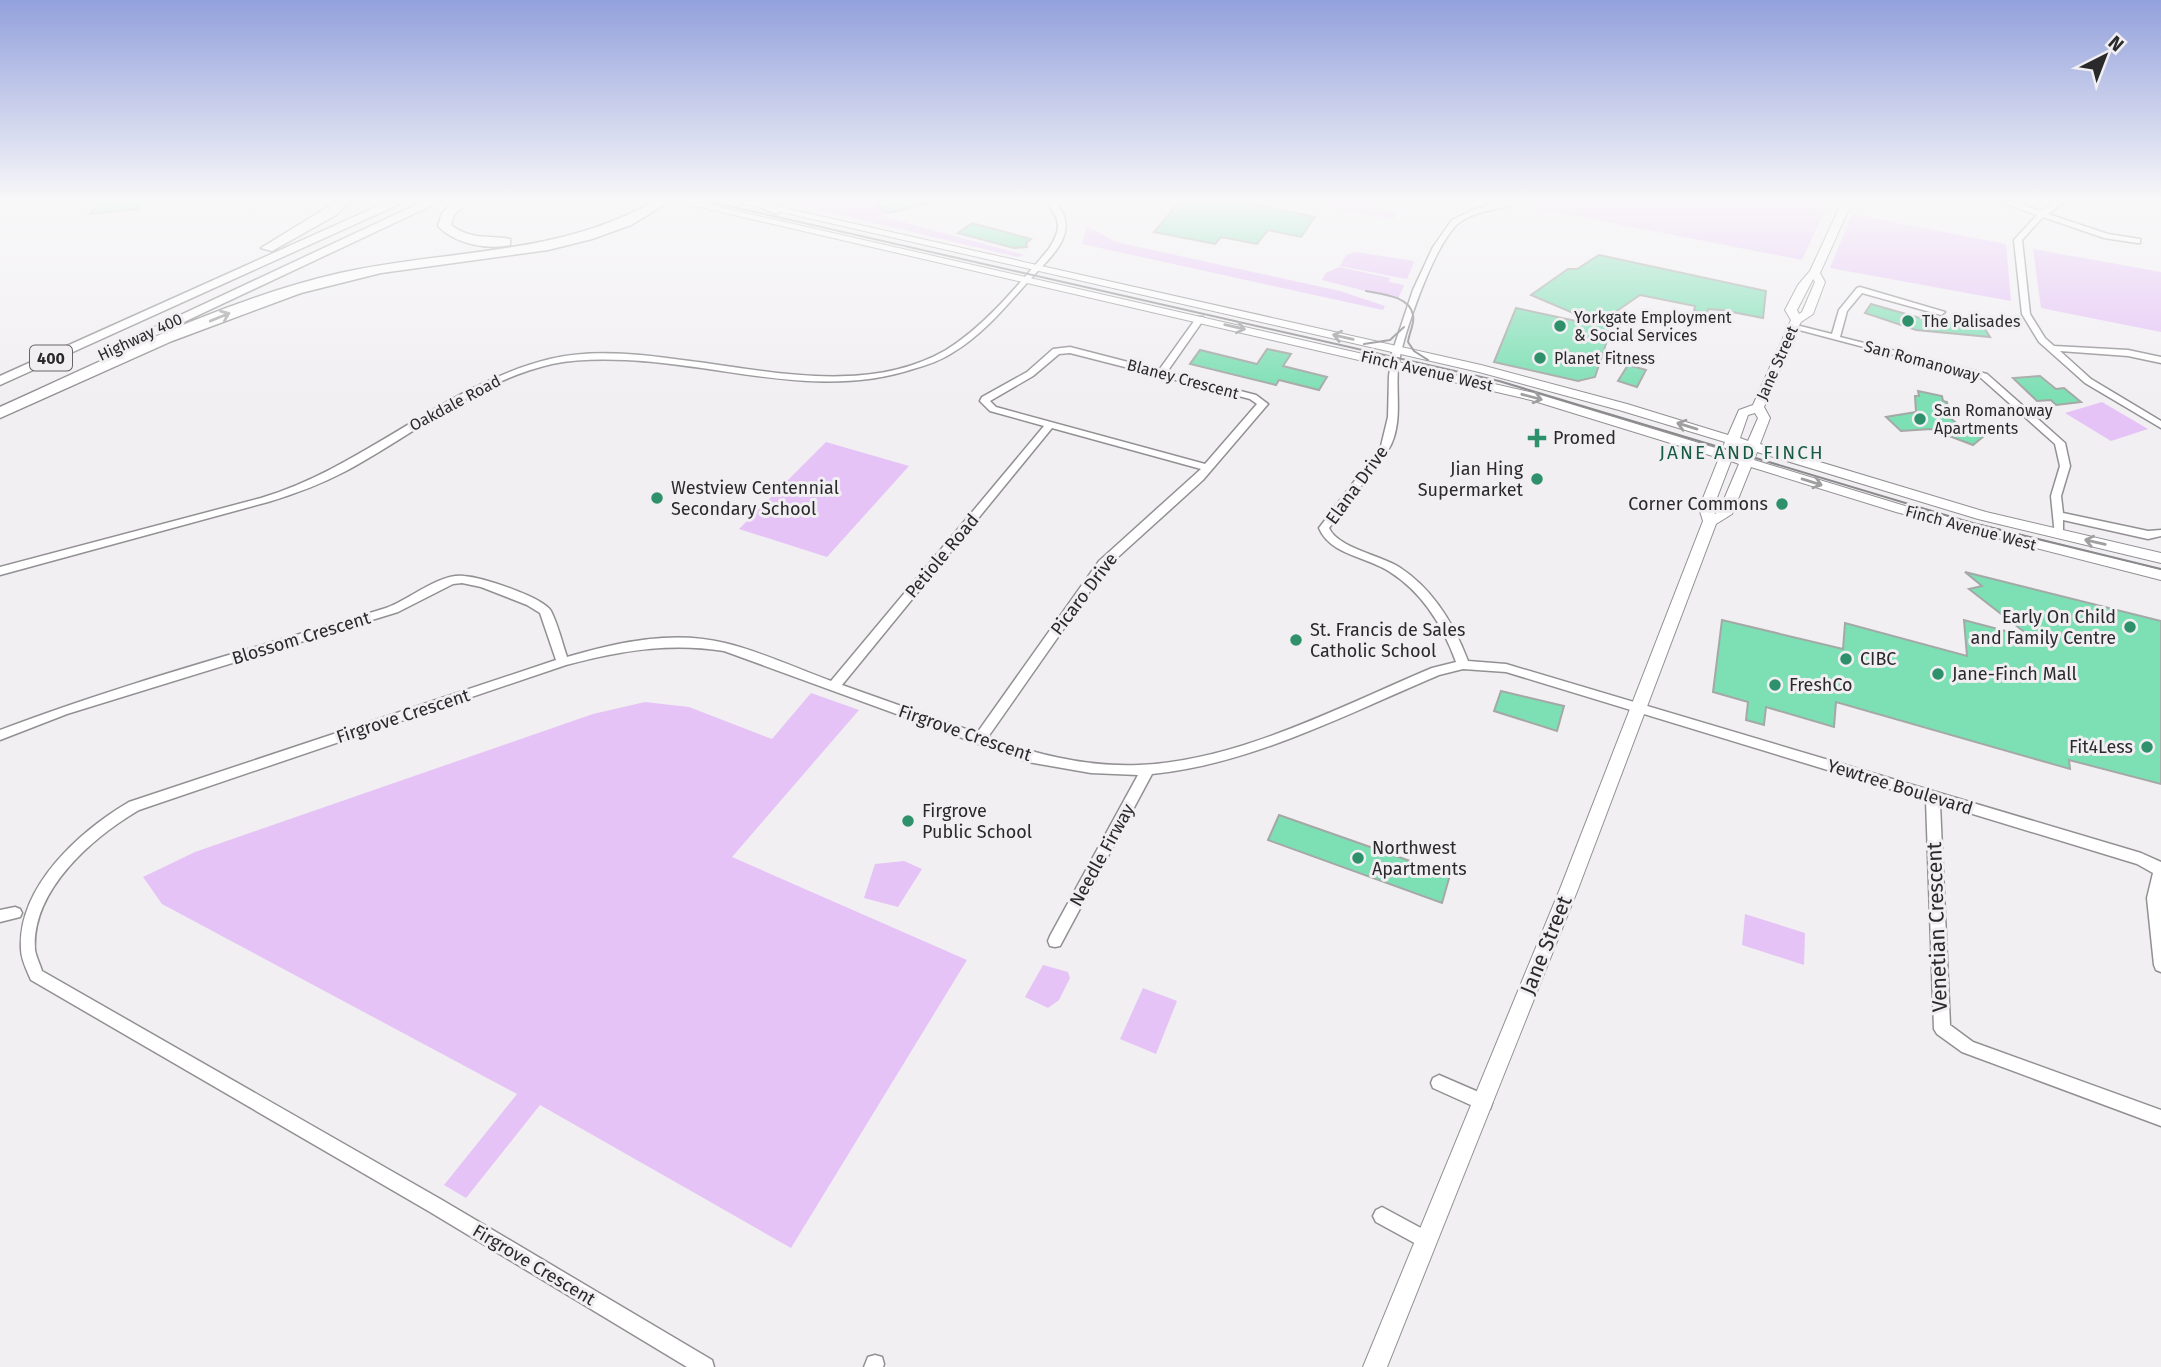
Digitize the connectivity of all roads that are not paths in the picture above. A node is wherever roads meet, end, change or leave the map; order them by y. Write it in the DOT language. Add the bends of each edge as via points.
graph roads {
  1 [pos="230,266"];
  2 [pos="256,266"];
  3 [pos="296,266"];
  4 [pos="397,266"];
  5 [pos="966,266"];
  6 [pos="1031,266"];
  7 [pos="1430,266"];
  8 [pos="1818,266"];
  9 [pos="2020,266"];
  10 [pos="1037,267"];
  11 [pos="1815,273"];
  12 [pos="1025,279"];
  13 [pos="1799,292"];
  14 [pos="1815,296"];
  15 [pos="1941,312"];
  16 [pos="1200,319"];
  17 [pos="1795,323"];
  18 [pos="102,335"];
  19 [pos="1835,338"];
  20 [pos="2050,348"];
  21 [pos="1397,349"];
  22 [pos="2161,360"];
  23 [pos="1394,363"];
  24 [pos="1162,373"];
  25 [pos="0,381"];
  26 [pos="0,403"];
  27 [pos="1758,407"];
  28 [pos="0,413"];
  29 [pos="1050,425"];
  30 [pos="2161,425"];
  31 [pos="1732,440"];
  32 [pos="1752,446"];
  33 [pos="1727,456"];
  34 [pos="1747,462"];
  35 [pos="1208,468"];
  36 [pos="2058,515"];
  37 [pos="1710,521"];
  38 [pos="2161,533"];
  39 [pos="2059,534"];
  40 [pos="2161,558"];
  41 [pos="0,571"];
  42 [pos="2161,575"];
  43 [pos="563,662"];
  44 [pos="1464,664"];
  45 [pos="834,686"];
  46 [pos="1639,707"];
  47 [pos="0,735"];
  48 [pos="980,739"];
  49 [pos="1148,769"];
  50 [pos="1933,797"];
  51 [pos="2160,869"];
  52 [pos="8,915"];
  53 [pos="1055,941"];
  54 [pos="2161,965"];
  55 [pos="1440,1083"];
  56 [pos="1484,1102"];
  57 [pos="2161,1118"];
  58 [pos="1382,1216"];
  59 [pos="1426,1240"];
  60 [pos="705,1367"];
  61 [pos="1375,1367"];
  1 -- 18 [label="highway" via="130,313"];
  2 -- 18 [label="highway, Highway 400 / 400"];
  3 -- 26 [label="highway, Highway 400 / 400"];
  28 -- 4 [label="highway, one-way" via="213,320 310,286"];
  5 -- 12 [label="main road, Finch Avenue West"];
  6 -- 10 [label="main road, Finch Avenue West"];
  7 -- 21 [label="street"];
  8 -- 11 [label="main road"];
  9 -- 20 [label="street" via="2026,314"];
  10 -- 12 [label="street"];
  21 -- 10 [label="main road, Finch Avenue West, one-way"];
  11 -- 13 [label="main road" via="1805,278"];
  11 -- 14 [label="main road" via="1820,282"];
  12 -- 16 [label="main road, Finch Avenue West"];
  12 -- 41 [label="street, Oakdale Road" via="982,327 936,358 891,373 837,380 619,358 554,361 474,389 313,483"];
  13 -- 14 [label="main road"];
  13 -- 17 [label="main road, Jane Street" via="1791,310"];
  14 -- 17 [label="main road, Jane Street" via="1807,314"];
  15 -- 19 [label="street" via="1860,290 1843,310"];
  16 -- 23 [label="main road, Finch Avenue West, one-way"];
  16 -- 24 [label="street"];
  17 -- 19 [label="street, San Romanoway"];
  17 -- 27 [label="main road, Jane Street"];
  18 -- 25 [label="highway, Highway 400 / 400"];
  19 -- 36 [label="street, San Romanoway" via="1984,376 2060,443 2065,466 2056,496"];
  20 -- 22 [label="street"];
  20 -- 30 [label="street" via="2088,382"];
  21 -- 23 [label="street"];
  31 -- 21 [label="main road, Finch Avenue West, one-way" via="1555,387"];
  23 -- 33 [label="main road, Finch Avenue West, one-way" via="1534,397"];
  23 -- 44 [label="street, Elana Drive" via="1393,431 1387,446 1325,532 1335,543 1397,571 1420,590 1438,611"];
  24 -- 29 [label="street, Blaney Crescent" via="1062,350 985,401 993,409"];
  24 -- 35 [label="street, Blaney Crescent" via="1253,397 1263,404"];
  27 -- 31 [label="main road, Jane Street" via="1743,413"];
  27 -- 32 [label="main road, Jane Street" via="1764,418"];
  29 -- 35 [label="street, Blaney Crescent"];
  29 -- 45 [label="street, Petiole Road"];
  31 -- 32 [label="main road, Finch Avenue West"];
  31 -- 33 [label="main road, Jane Street"];
  32 -- 34 [label="main road, Jane Street"];
  32 -- 39 [label="main road, Finch Avenue West" via="1959,509"];
  33 -- 34 [label="main road, Finch Avenue West"];
  33 -- 37 [label="main road, Jane Street" via="1706,508"];
  34 -- 37 [label="main road, Jane Street" via="1725,514"];
  34 -- 42 [label="main road, Finch Avenue West, one-way" via="1950,523"];
  35 -- 48 [label="street, Picaro Drive" via="1103,564"];
  36 -- 38 [label="street" via="2148,536"];
  36 -- 39 [label="street, San Romanoway"];
  37 -- 46 [label="main road, Jane Street"];
  40 -- 39 [label="main road, Finch Avenue West, one-way"];
  43 -- 45 [label="street, Firgrove Crescent" via="628,645 694,642 725,647"];
  43 -- 47 [label="street, Blossom Crescent" via="545,611 462,579 441,584 394,609 56,713"];
  43 -- 52 [label="street, Firgrove Crescent" via="134,806 72,844"];
  44 -- 46 [label="street, Firgrove Crescent" via="1525,672"];
  44 -- 49 [label="street, Firgrove Crescent" via="1221,756"];
  45 -- 48 [label="street, Firgrove Crescent"];
  46 -- 50 [label="street, Yewtree Boulevard"];
  46 -- 56 [label="main road, Jane Street"];
  48 -- 49 [label="street, Firgrove Crescent" via="1028,757 1067,765"];
  49 -- 53 [label="street, Needle Firway"];
  50 -- 51 [label="street, Yewtree Boulevard" via="2141,859"];
  50 -- 57 [label="street, Venetian Crescent" via="1942,1029 1955,1041"];
  51 -- 54 [label="street" via="2154,898"];
  52 -- 60 [label="street, Firgrove Crescent" via="17,950 36,975"];
  55 -- 56 [label="street"];
  56 -- 59 [label="main road, Jane Street"];
  58 -- 59 [label="street"];
  59 -- 61 [label="main road, Jane Street"];
}
